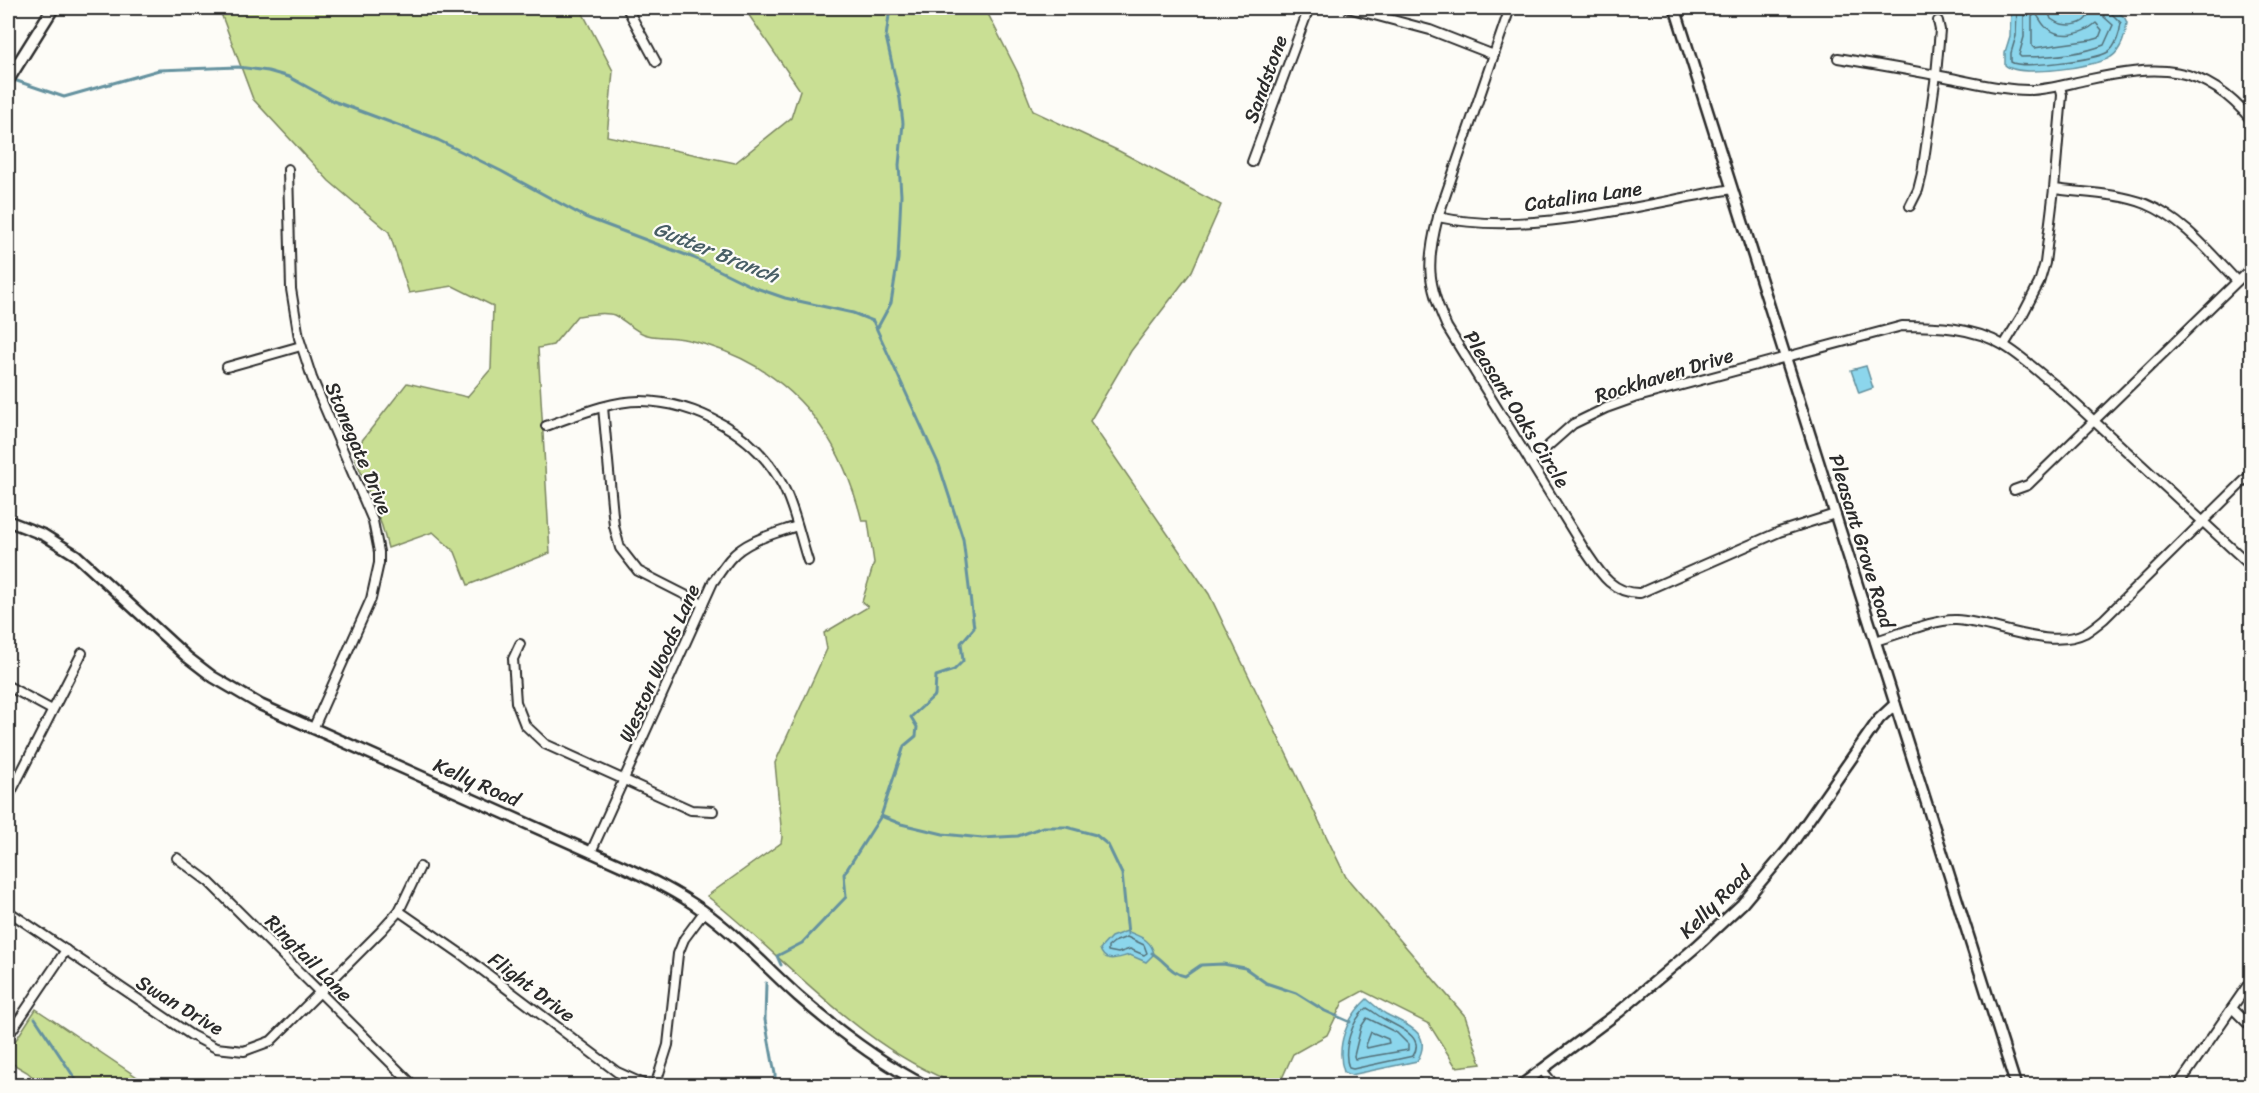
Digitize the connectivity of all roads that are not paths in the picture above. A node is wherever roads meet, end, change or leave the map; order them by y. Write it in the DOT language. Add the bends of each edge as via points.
graph roads {
  1 [pos="53,8"];
  2 [pos="627,8"];
  3 [pos="1308,8"];
  4 [pos="1348,8"];
  5 [pos="1510,8"];
  6 [pos="1675,8"];
  7 [pos="1938,21"];
  8 [pos="1494,54"];
  9 [pos="1838,58"];
  10 [pos="656,62"];
  11 [pos="1936,75"];
  12 [pos="8,80"];
  13 [pos="2060,86"];
  14 [pos="2252,121"];
  15 [pos="1252,162"];
  16 [pos="288,169"];
  17 [pos="1732,189"];
  18 [pos="2054,189"];
  19 [pos="1910,206"];
  20 [pos="1438,217"];
  21 [pos="2252,267"];
  22 [pos="2238,281"];
  23 [pos="2004,345"];
  24 [pos="301,346"];
  25 [pos="1786,358"];
  26 [pos="227,367"];
  27 [pos="603,407"];
  28 [pos="2093,422"];
  29 [pos="546,426"];
  30 [pos="1530,462"];
  31 [pos="2252,473"];
  32 [pos="2014,490"];
  33 [pos="1835,514"];
  34 [pos="8,521"];
  35 [pos="2203,522"];
  36 [pos="797,526"];
  37 [pos="808,561"];
  38 [pos="2252,567"];
  39 [pos="703,604"];
  40 [pos="1875,641"];
  41 [pos="520,644"];
  42 [pos="82,653"];
  43 [pos="8,686"];
  44 [pos="1895,704"];
  45 [pos="52,710"];
  46 [pos="313,729"];
  47 [pos="624,780"];
  48 [pos="8,798"];
  49 [pos="713,811"];
  50 [pos="591,852"];
  51 [pos="177,858"];
  52 [pos="420,867"];
  53 [pos="8,911"];
  54 [pos="399,911"];
  55 [pos="704,912"];
  56 [pos="66,950"];
  57 [pos="2252,979"];
  58 [pos="320,992"];
  59 [pos="2232,1008"];
  60 [pos="2252,1028"];
  61 [pos="8,1036"];
  62 [pos="1542,1070"];
  63 [pos="414,1086"];
  64 [pos="648,1086"];
  65 [pos="655,1086"];
  66 [pos="926,1086"];
  67 [pos="1520,1086"];
  68 [pos="1556,1086"];
  69 [pos="2016,1086"];
  70 [pos="2178,1086"];
  1 -- 12 [label="main road"];
  2 -- 10 [label="street"];
  3 -- 15 [label="street, Sandstone"];
  4 -- 8 [label="street" via="1430,30"];
  5 -- 8 [label="street, Pleasant Oaks Circle"];
  6 -- 17 [label="street, Pleasant Grove Road"];
  7 -- 11 [label="street"];
  8 -- 20 [label="street, Pleasant Oaks Circle"];
  9 -- 11 [label="street"];
  11 -- 13 [label="street" via="2028,90"];
  11 -- 19 [label="street" via="1918,190"];
  13 -- 14 [label="street" via="2139,70 2170,70 2217,88"];
  13 -- 18 [label="street"];
  16 -- 24 [label="street, Stonegate Drive" via="291,289"];
  17 -- 20 [label="street, Catalina Lane" via="1532,221 1481,222"];
  17 -- 25 [label="street, Pleasant Grove Road"];
  18 -- 22 [label="street" via="2146,204 2185,228"];
  18 -- 23 [label="street" via="2045,263 2023,315"];
  20 -- 30 [label="street, Pleasant Oaks Circle" via="1429,261 1438,307"];
  21 -- 22 [label="street"];
  22 -- 28 [label="street"];
  23 -- 25 [label="street, Rockhaven Drive" via="1966,331 1902,326"];
  23 -- 28 [label="street, Rockhaven Drive" via="2055,385"];
  24 -- 26 [label="street"];
  24 -- 46 [label="street, Stonegate Drive" via="373,521 379,552 371,599"];
  25 -- 30 [label="street, Rockhaven Drive" via="1606,408 1574,424"];
  25 -- 33 [label="street, Pleasant Grove Road"];
  27 -- 29 [label="street"];
  27 -- 36 [label="street" via="639,401 686,408 729,427 762,455 783,487"];
  27 -- 39 [label="street" via="614,526 620,548 638,571"];
  28 -- 32 [label="street" via="2028,485"];
  28 -- 35 [label="street, Rockhaven Drive"];
  30 -- 33 [label="street, Pleasant Oaks Circle" via="1602,576 1626,592 1654,588 1779,532"];
  31 -- 35 [label="street"];
  33 -- 40 [label="street, Pleasant Grove Road"];
  34 -- 46 [label="street, Kelly Road" via="44,535 76,555 213,677"];
  35 -- 38 [label="street, Rockhaven Drive"];
  35 -- 40 [label="street" via="2104,619 2083,633 2042,637 1956,620"];
  36 -- 37 [label="street"];
  36 -- 39 [label="street, Weston Woods Lane" via="759,539 730,558"];
  39 -- 47 [label="street, Weston Woods Lane"];
  40 -- 44 [label="street, Pleasant Grove Road"];
  41 -- 47 [label="street" via="513,659 516,702 525,725 545,744"];
  42 -- 45 [label="street"];
  43 -- 45 [label="street"];
  44 -- 62 [label="street, Kelly Road" via="1879,719 1789,848 1742,904 1619,1012"];
  44 -- 69 [label="street, Pleasant Grove Road"];
  45 -- 48 [label="street"];
  46 -- 50 [label="street, Kelly Road"];
  47 -- 49 [label="street" via="691,810"];
  47 -- 50 [label="street, Weston Woods Lane"];
  50 -- 55 [label="street, Kelly Road" via="657,883"];
  51 -- 58 [label="street, Ringtail Lane" via="209,882"];
  52 -- 54 [label="street, Swan Drive"];
  53 -- 56 [label="street, Swan Drive"];
  54 -- 58 [label="street, Swan Drive"];
  54 -- 64 [label="street, Flight Drive" via="617,1072"];
  55 -- 65 [label="street" via="678,954 668,1045"];
  55 -- 66 [label="street, Kelly Road" via="847,1036 887,1065"];
  56 -- 58 [label="street, Swan Drive" via="216,1048 244,1052 271,1041"];
  56 -- 61 [label="street"];
  57 -- 59 [label="street"];
  58 -- 63 [label="street, Ringtail Lane"];
  59 -- 60 [label="street"];
  59 -- 70 [label="street"];
  62 -- 67 [label="street, Kelly Road"];
  62 -- 68 [label="street"];
}
